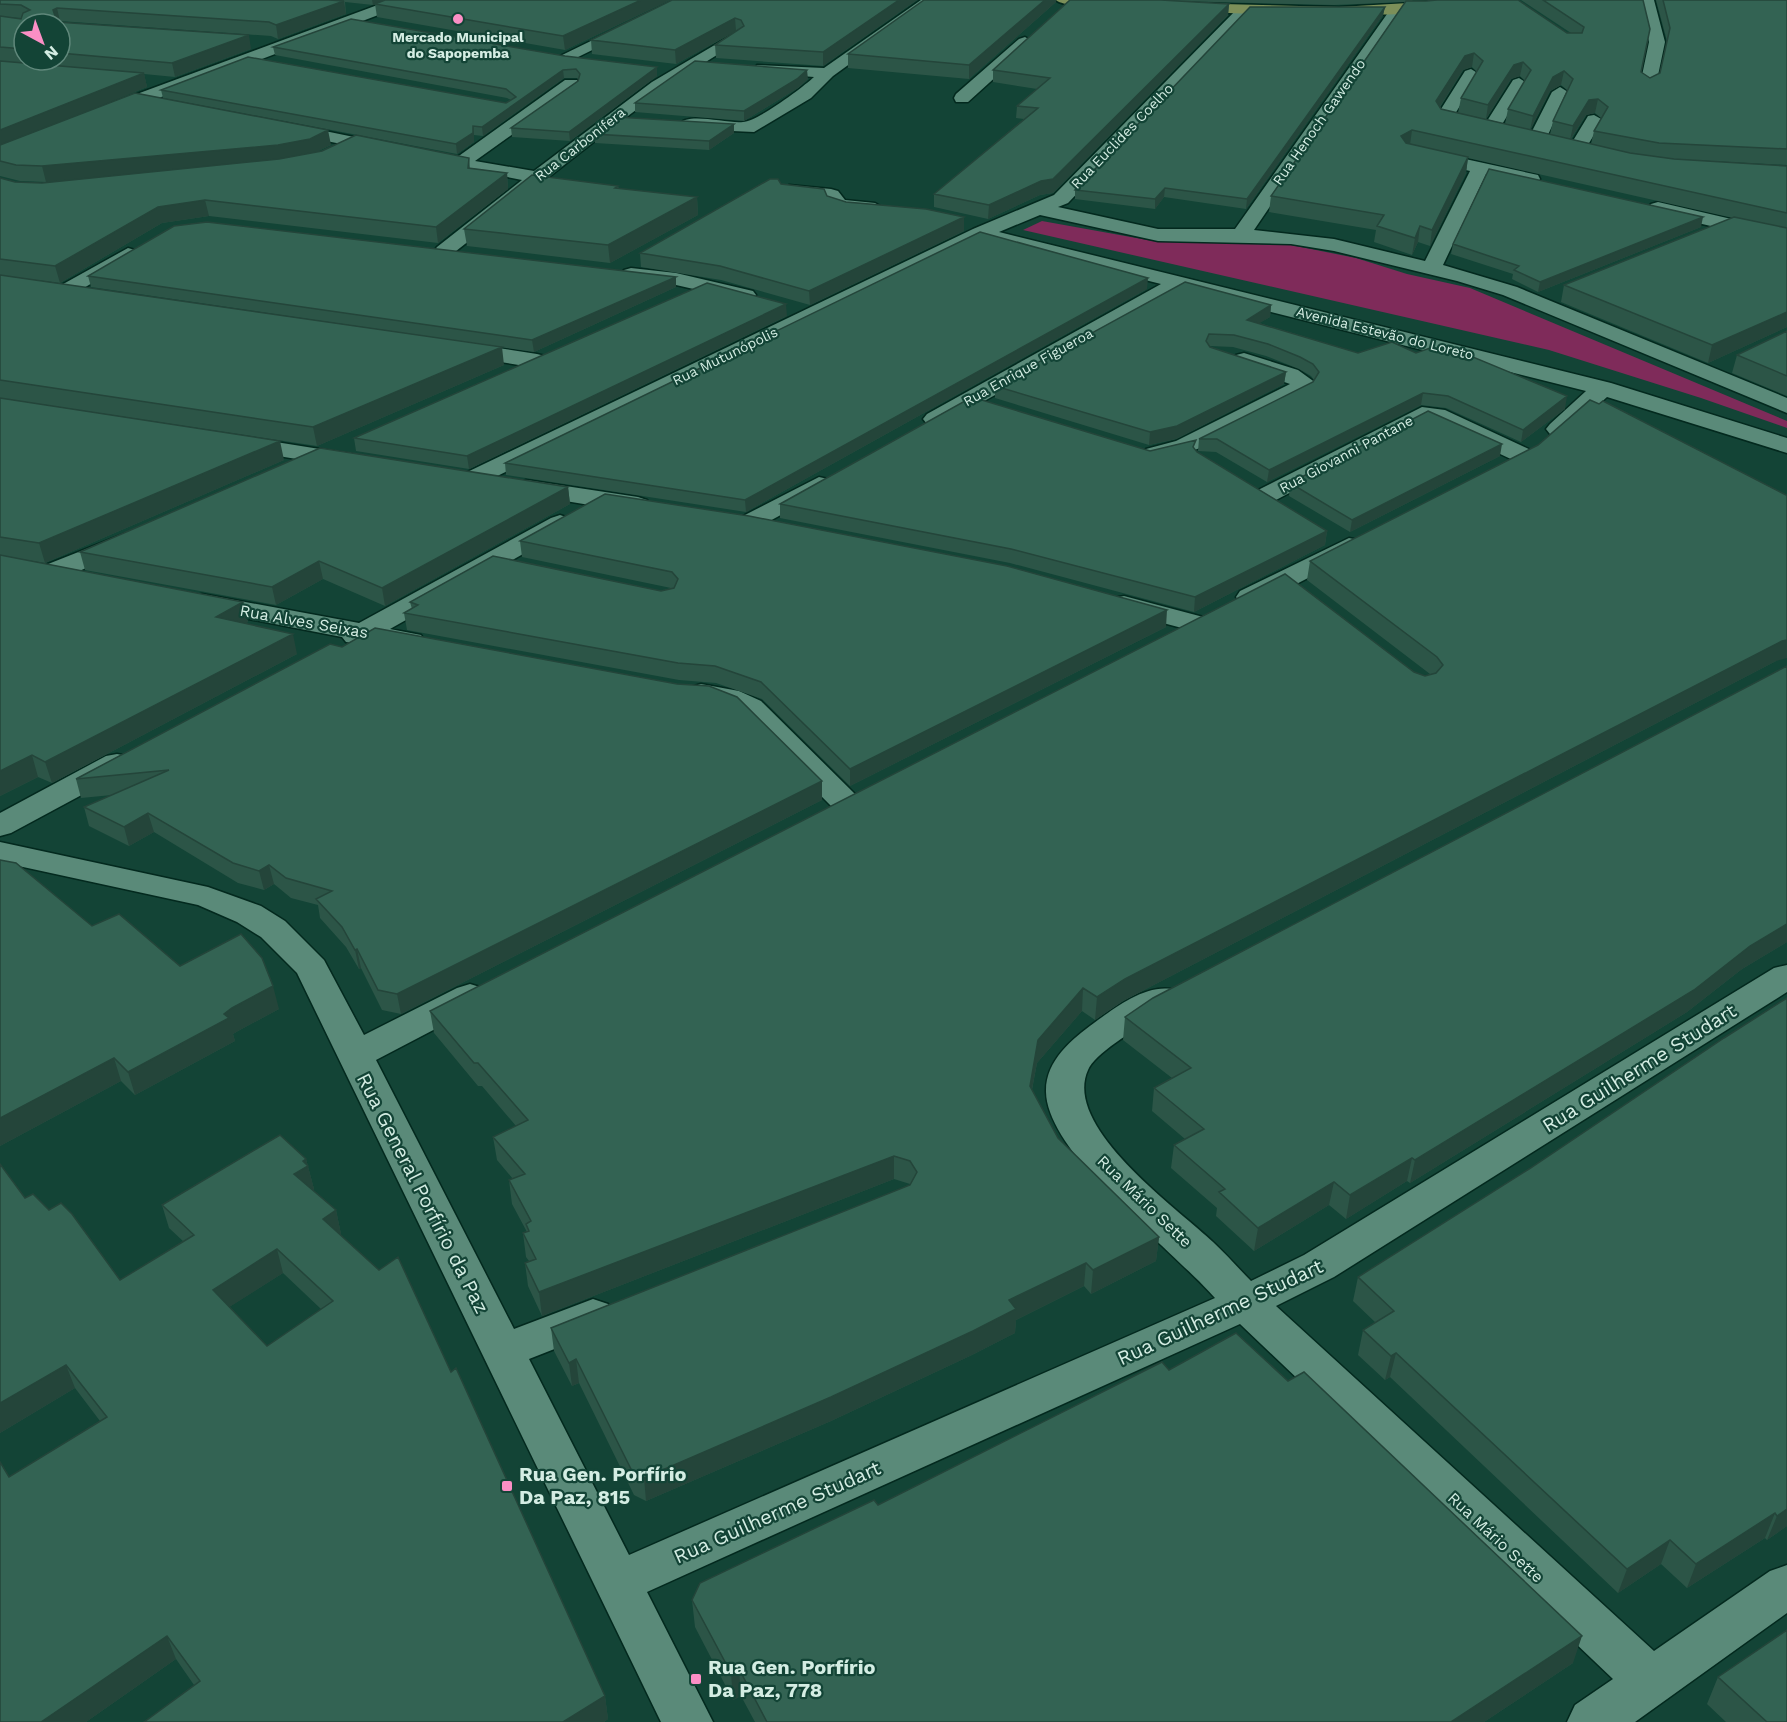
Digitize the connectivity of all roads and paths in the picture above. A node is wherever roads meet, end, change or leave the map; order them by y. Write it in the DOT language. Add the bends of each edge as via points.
graph roads {
  1 [pos="405,0"];
  2 [pos="687,0"];
  3 [pos="931,0"];
  4 [pos="1063,0"];
  5 [pos="1071,0"];
  6 [pos="1496,0"];
  7 [pos="1647,0"];
  8 [pos="1128,4"];
  9 [pos="1423,4"];
  10 [pos="1163,6"];
  11 [pos="1244,10"];
  12 [pos="1397,10"];
  13 [pos="346,13"];
  14 [pos="1056,15"];
  15 [pos="383,26"];
  16 [pos="1041,28"];
  17 [pos="735,38"];
  18 [pos="247,50"];
  19 [pos="545,54"];
  20 [pos="566,57"];
  21 [pos="597,62"];
  22 [pos="280,64"];
  23 [pos="724,65"];
  24 [pos="684,67"];
  25 [pos="747,67"];
  26 [pos="650,68"];
  27 [pos="827,73"];
  28 [pos="1471,74"];
  29 [pos="143,80"];
  30 [pos="179,83"];
  31 [pos="1519,83"];
  32 [pos="572,84"];
  33 [pos="1648,85"];
  34 [pos="1560,92"];
  35 [pos="962,98"];
  36 [pos="136,100"];
  37 [pos="167,106"];
  38 [pos="94,117"];
  39 [pos="613,118"];
  40 [pos="635,120"];
  41 [pos="1594,120"];
  42 [pos="669,123"];
  43 [pos="266,124"];
  44 [pos="1492,127"];
  45 [pos="1537,139"];
  46 [pos="356,142"];
  47 [pos="1577,149"];
  48 [pos="1410,152"];
  49 [pos="1597,154"];
  50 [pos="326,155"];
  51 [pos="459,164"];
  52 [pos="1480,168"];
  53 [pos="538,177"];
  54 [pos="1548,183"];
  55 [pos="789,191"];
  56 [pos="1639,203"];
  57 [pos="1040,209"];
  58 [pos="896,210"];
  59 [pos="1730,224"];
  60 [pos="979,228"];
  61 [pos="1241,235"];
  62 [pos="1698,237"];
  63 [pos="1787,238"];
  64 [pos="140,246"];
  65 [pos="469,254"];
  66 [pos="644,254"];
  67 [pos="1431,269"];
  68 [pos="1181,282"];
  69 [pos="704,285"];
  70 [pos="1559,294"];
  71 [pos="102,297"];
  72 [pos="673,299"];
  73 [pos="761,299"];
  74 [pos="1537,302"];
  75 [pos="781,304"];
  76 [pos="811,314"];
  77 [pos="440,346"];
  78 [pos="1218,352"];
  79 [pos="1737,360"];
  80 [pos="1707,374"];
  81 [pos="494,380"];
  82 [pos="1603,388"];
  83 [pos="969,400"];
  84 [pos="1787,406"];
  85 [pos="1002,410"];
  86 [pos="917,429"];
  87 [pos="363,437"];
  88 [pos="217,440"];
  89 [pos="1787,447"];
  90 [pos="1131,451"];
  91 [pos="320,456"];
  92 [pos="1524,456"];
  93 [pos="378,465"];
  94 [pos="1494,472"];
  95 [pos="281,474"];
  96 [pos="833,476"];
  97 [pos="601,500"];
  98 [pos="658,508"];
  99 [pos="1294,512"];
  100 [pos="783,529"];
  101 [pos="1322,529"];
  102 [pos="145,533"];
  103 [pos="492,561"];
  104 [pos="19,569"];
  105 [pos="528,569"];
  106 [pos="48,574"];
  107 [pos="1284,579"];
  108 [pos="95,583"];
  109 [pos="177,597"];
  110 [pos="1098,597"];
  111 [pos="1312,600"];
  112 [pos="1197,624"];
  113 [pos="364,632"];
  114 [pos="1165,641"];
  115 [pos="434,645"];
  116 [pos="322,654"];
  117 [pos="679,691"];
  118 [pos="146,748"];
  119 [pos="816,820"];
  120 [pos="0,826"];
  121 [pos="0,852"];
  122 [pos="1787,976"];
  123 [pos="1189,984"];
  124 [pos="491,986"];
  125 [pos="354,1056"];
  126 [pos="622,1304"];
  127 [pos="1245,1304"];
  128 [pos="502,1352"];
  129 [pos="618,1582"];
  130 [pos="1787,1586"];
  131 [pos="1651,1681"];
  132 [pos="687,1722"];
  133 [pos="1593,1722"];
  1 -- 13 [label="street"];
  2 -- 20 [label="street"];
  3 -- 27 [label="street"];
  4 -- 5 [label="main road"];
  5 -- 8 [label="main road"];
  5 -- 14 [label="street"];
  6 -- 9 [label="main road"];
  7 -- 33 [label="street" via="1657,42"];
  9 -- 12 [label="main road"];
  10 -- 11 [label="main road"];
  11 -- 12 [label="main road"];
  11 -- 57 [label="street, Rua Euclides Coelho" via="1061,199"];
  12 -- 61 [label="street, Rua Henoch Gawendo"];
  13 -- 15 [label="street"];
  13 -- 18 [label="street" via="282,44"];
  16 -- 35 [label="street"];
  17 -- 24 [label="street, Rua Carbonífera"];
  18 -- 22 [label="street"];
  18 -- 30 [label="street"];
  19 -- 20 [label="street"];
  20 -- 21 [label="street"];
  23 -- 24 [label="street"];
  24 -- 26 [label="street"];
  24 -- 39 [label="street, Rua Carbonífera"];
  25 -- 27 [label="street"];
  27 -- 42 [label="street" via="805,94 748,128"];
  28 -- 44 [label="street" via="1445,117"];
  29 -- 30 [label="street"];
  30 -- 36 [label="street"];
  31 -- 44 [label="street"];
  32 -- 51 [label="street"];
  34 -- 45 [label="street"];
  36 -- 37 [label="street"];
  36 -- 38 [label="street"];
  39 -- 40 [label="street"];
  39 -- 53 [label="street, Rua Carbonífera"];
  41 -- 47 [label="street"];
  43 -- 46 [label="street"];
  44 -- 45 [label="street"];
  45 -- 47 [label="street"];
  46 -- 50 [label="street"];
  46 -- 51 [label="street"];
  47 -- 49 [label="street"];
  48 -- 52 [label="street"];
  51 -- 53 [label="street"];
  52 -- 54 [label="street"];
  52 -- 67 [label="street"];
  53 -- 65 [label="street, Rua Carbonífera" via="434,250"];
  55 -- 58 [label="street" via="831,195 835,203 846,207"];
  56 -- 59 [label="street"];
  57 -- 60 [label="street, Rua Euclides Coelho"];
  57 -- 61 [label="street" via="1158,235"];
  59 -- 62 [label="street"];
  59 -- 63 [label="street"];
  60 -- 68 [label="street, Avenida Estevão do Loreto"];
  60 -- 76 [label="street, Rua Mutunópolis"];
  61 -- 67 [label="street" via="1334,244"];
  64 -- 71 [label="street" via="52,291"];
  66 -- 69 [label="street" via="612,272"];
  67 -- 74 [label="street" via="1488,283"];
  68 -- 82 [label="street, Avenida Estevão do Loreto"];
  68 -- 83 [label="street, Rua Enrique Figueroa"];
  69 -- 72 [label="street"];
  69 -- 73 [label="street"];
  70 -- 74 [label="street"];
  74 -- 80 [label="street"];
  75 -- 76 [label="street"];
  76 -- 97 [label="street, Rua Mutunópolis" via="459,478"];
  77 -- 81 [label="street" via="548,356"];
  78 -- 90 [label="street" via="1305,383 1185,446 1148,455"];
  79 -- 80 [label="street"];
  80 -- 84 [label="street"];
  82 -- 89 [label="street, Avenida Estevão do Loreto"];
  82 -- 92 [label="street"];
  83 -- 85 [label="street"];
  83 -- 86 [label="street, Rua Enrique Figueroa"];
  87 -- 91 [label="street"];
  88 -- 91 [label="street"];
  91 -- 93 [label="street"];
  91 -- 95 [label="street"];
  92 -- 94 [label="street"];
  92 -- 99 [label="street, Rua Giovanni Pantane" via="1437,415 1422,414 1257,489"];
  96 -- 100 [label="street" via="738,521"];
  97 -- 98 [label="street"];
  97 -- 103 [label="street"];
  101 -- 107 [label="street" via="1360,540"];
  102 -- 106 [label="street"];
  103 -- 105 [label="street"];
  103 -- 113 [label="street"];
  104 -- 106 [label="street"];
  106 -- 108 [label="street"];
  107 -- 111 [label="street"];
  107 -- 112 [label="street"];
  109 -- 113 [label="street, Rua Alves Seixas"];
  110 -- 112 [label="street"];
  112 -- 114 [label="street"];
  113 -- 115 [label="street, Rua Alves Seixas"];
  113 -- 116 [label="street"];
  117 -- 119 [label="street" via="716,694 750,706 858,798"];
  118 -- 120 [label="street"];
  121 -- 125 [label="street, Rua General Porfírio da Paz" via="188,892 249,914 273,929 312,968"];
  122 -- 127 [label="street, Rua Guilherme Studart" via="1319,1266"];
  123 -- 127 [label="street, Rua Mário Sette" via="1137,1011 1099,1038 1069,1068 1064,1094 1079,1133 1111,1173 1201,1256"];
  124 -- 125 [label="street"];
  125 -- 128 [label="street, Rua General Porfírio da Paz"];
  126 -- 128 [label="street"];
  127 -- 129 [label="street, Rua Guilherme Studart"];
  127 -- 131 [label="street, Rua Mário Sette"];
  128 -- 129 [label="street, Rua General Porfírio da Paz"];
  129 -- 132 [label="street, Rua General Porfírio da Paz"];
  130 -- 131 [label="street"];
  131 -- 133 [label="street"];
}
